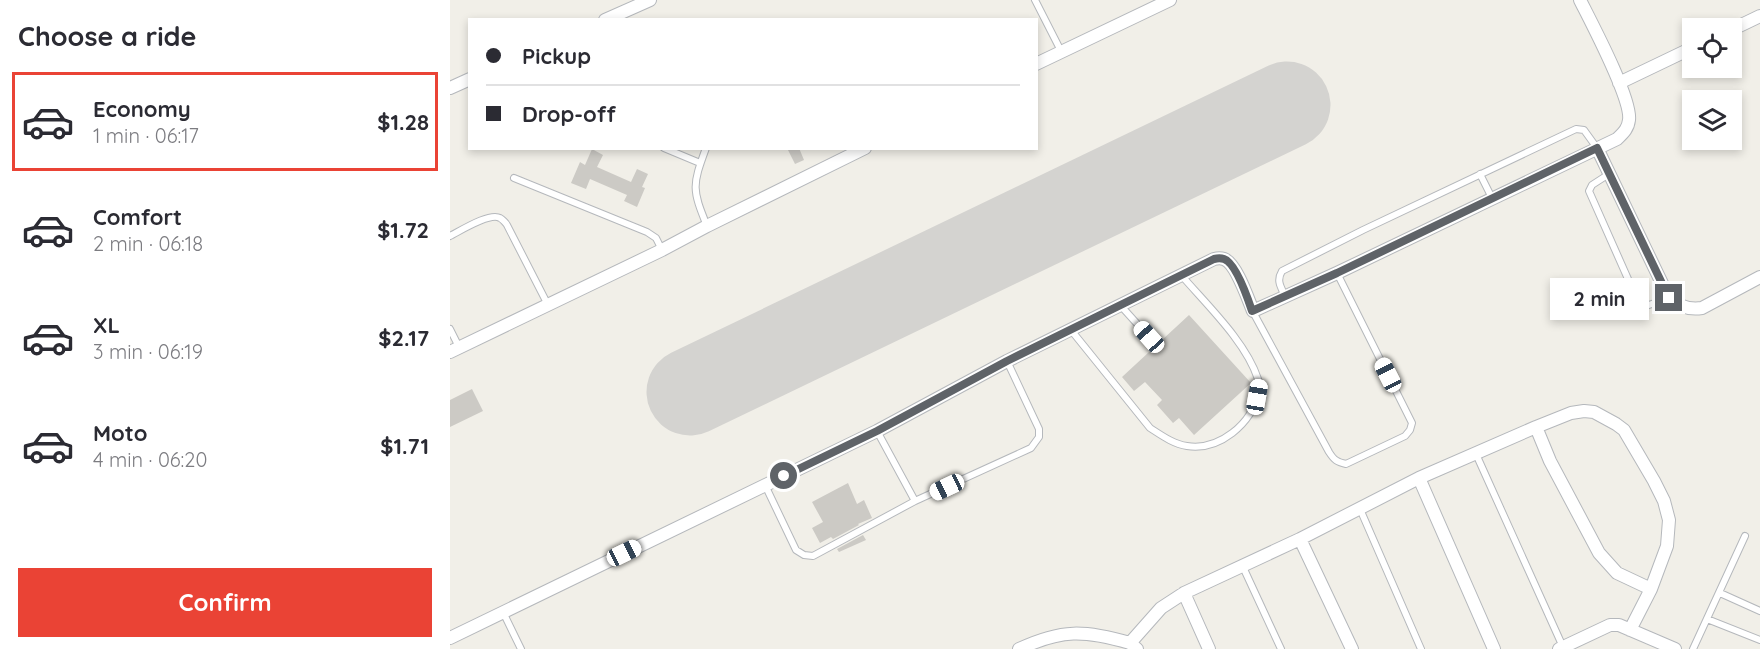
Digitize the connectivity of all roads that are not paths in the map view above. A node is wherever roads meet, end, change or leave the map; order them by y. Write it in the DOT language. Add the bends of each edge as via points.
graph roads {
  1 [pos="650,0"];
  2 [pos="1035,0"];
  3 [pos="1170,0"];
  4 [pos="1580,0"];
  5 [pos="620,6"];
  6 [pos="1760,16"];
  7 [pos="607,18"];
  8 [pos="1742,25"];
  9 [pos="1061,51"];
  10 [pos="1682,53"];
  11 [pos="1038,62"];
  12 [pos="468,80"];
  13 [pos="1619,83"];
  14 [pos="450,88"];
  15 [pos="1597,148"];
  16 [pos="668,150"];
  17 [pos="705,150"];
  18 [pos="861,150"];
  19 [pos="700,164"];
  20 [pos="1480,174"];
  21 [pos="1609,174"];
  22 [pos="514,178"];
  23 [pos="1492,198"];
  24 [pos="707,226"];
  25 [pos="450,236"];
  26 [pos="662,250"];
  27 [pos="1337,273"];
  28 [pos="1181,275"];
  29 [pos="1760,277"];
  30 [pos="1285,296"];
  31 [pos="1669,298"];
  32 [pos="548,305"];
  33 [pos="1120,305"];
  34 [pos="1252,311"];
  35 [pos="450,329"];
  36 [pos="1071,330"];
  37 [pos="1149,337"];
  38 [pos="455,349"];
  39 [pos="1007,361"];
  40 [pos="1536,427"];
  41 [pos="877,431"];
  42 [pos="1476,454"];
  43 [pos="1419,478"];
  44 [pos="765,485"];
  45 [pos="915,501"];
  46 [pos="1360,509"];
  47 [pos="1745,536"];
  48 [pos="1300,539"];
  49 [pos="1243,567"];
  50 [pos="1651,588"];
  51 [pos="1184,592"];
  52 [pos="1720,593"];
  53 [pos="503,611"];
  54 [pos="1760,611"];
  55 [pos="1707,619"];
  56 [pos="1630,630"];
  57 [pos="450,638"];
  58 [pos="1760,640"];
  59 [pos="1133,646"];
  60 [pos="1561,648"];
  61 [pos="521,649"];
  62 [pos="1019,649"];
  63 [pos="1209,649"];
  64 [pos="1281,649"];
  65 [pos="1352,649"];
  66 [pos="1421,649"];
  67 [pos="1494,649"];
  68 [pos="1675,649"];
  69 [pos="1693,649"];
  1 -- 5 [label="street"];
  2 -- 9 [label="lane"];
  3 -- 9 [label="street"];
  4 -- 13 [label="street"];
  5 -- 7 [label="street"];
  6 -- 8 [label="street"];
  9 -- 11 [label="street"];
  10 -- 13 [label="street"];
  12 -- 14 [label="street"];
  13 -- 15 [label="street" via="1629,109 1626,130"];
  15 -- 20 [label="lane" via="1584,130 1576,129"];
  15 -- 21 [label="street"];
  15 -- 23 [label="street"];
  16 -- 19 [label="lane"];
  17 -- 19 [label="lane"];
  18 -- 24 [label="street"];
  19 -- 24 [label="lane" via="695,197"];
  20 -- 23 [label="lane"];
  20 -- 30 [label="lane" via="1282,271 1279,283"];
  21 -- 31 [label="street"];
  21 -- 31 [label="lane" via="1589,190 1636,297 1646,306"];
  22 -- 26 [label="lane" via="647,232 656,238"];
  23 -- 27 [label="street"];
  24 -- 26 [label="street"];
  25 -- 32 [label="lane" via="484,219 501,218"];
  26 -- 32 [label="street"];
  27 -- 30 [label="street"];
  27 -- 34 [label="lane" via="1412,423 1405,436 1346,464 1333,459"];
  28 -- 33 [label="street"];
  28 -- 34 [label="street" via="1223,258 1235,269"];
  28 -- 36 [label="lane" via="1248,355 1260,382 1247,418 1216,442 1203,447 1185,446 1150,428"];
  29 -- 31 [label="street" via="1702,308 1676,304"];
  30 -- 34 [label="street"];
  32 -- 38 [label="street"];
  33 -- 36 [label="street"];
  33 -- 37 [label="lane"];
  35 -- 38 [label="lane"];
  36 -- 39 [label="street"];
  39 -- 41 [label="street"];
  39 -- 45 [label="lane" via="1039,429 1035,444"];
  40 -- 42 [label="street"];
  40 -- 50 [label="street" via="1599,553 1617,573"];
  40 -- 50 [label="street" via="1584,411 1594,412 1624,430 1664,501 1669,520 1667,546"];
  41 -- 44 [label="street"];
  41 -- 45 [label="lane"];
  42 -- 43 [label="street"];
  42 -- 60 [label="lane"];
  43 -- 46 [label="street"];
  43 -- 67 [label="street"];
  44 -- 45 [label="lane" via="796,550 813,556"];
  44 -- 53 [label="street"];
  46 -- 48 [label="street"];
  46 -- 66 [label="lane"];
  47 -- 52 [label="lane"];
  48 -- 49 [label="street"];
  48 -- 65 [label="street"];
  49 -- 51 [label="street"];
  49 -- 64 [label="lane"];
  50 -- 56 [label="street"];
  51 -- 59 [label="street" via="1161,608"];
  51 -- 63 [label="street"];
  52 -- 54 [label="lane"];
  52 -- 55 [label="lane"];
  53 -- 57 [label="street"];
  53 -- 61 [label="lane"];
  55 -- 58 [label="lane"];
  55 -- 69 [label="lane"];
  56 -- 60 [label="street" via="1610,625"];
  56 -- 68 [label="street"];
  59 -- 62 [label="street" via="1104,636 1078,633 1060,634"];
}
